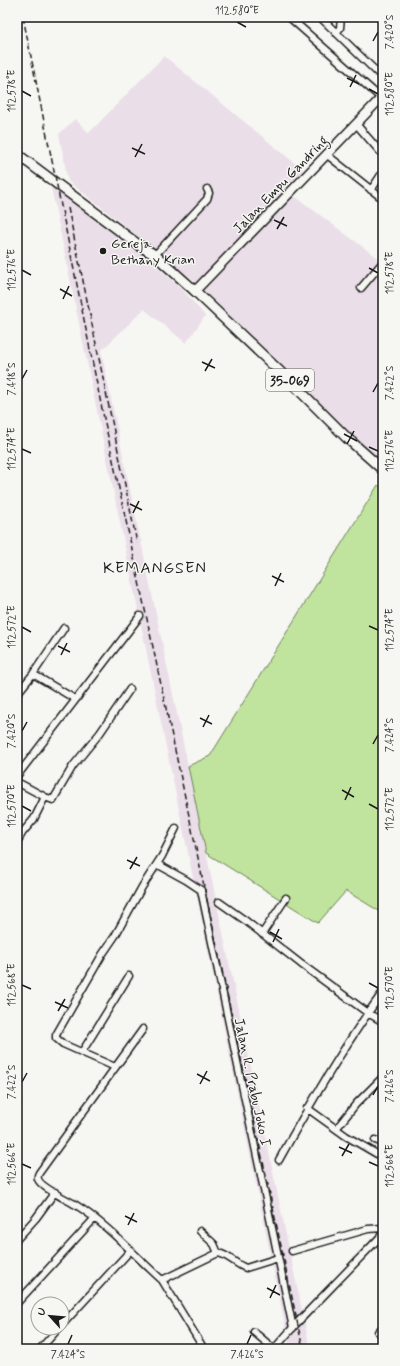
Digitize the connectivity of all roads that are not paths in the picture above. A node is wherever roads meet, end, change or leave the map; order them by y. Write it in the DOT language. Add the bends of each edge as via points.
graph roads {
  1 [pos="289,17"];
  2 [pos="320,17"];
  3 [pos="341,17"];
  4 [pos="336,33"];
  5 [pos="383,78"];
  6 [pos="382,97"];
  7 [pos="356,124"];
  8 [pos="17,149"];
  9 [pos="17,154"];
  10 [pos="326,154"];
  11 [pos="383,154"];
  12 [pos="383,172"];
  13 [pos="207,189"];
  14 [pos="372,190"];
  15 [pos="383,199"];
  16 [pos="153,254"];
  17 [pos="383,262"];
  18 [pos="361,288"];
  19 [pos="195,291"];
  20 [pos="383,470"];
  21 [pos="140,616"];
  22 [pos="64,628"];
  23 [pos="33,674"];
  24 [pos="130,689"];
  25 [pos="17,694"];
  26 [pos="75,699"];
  27 [pos="17,776"];
  28 [pos="17,782"];
  29 [pos="45,797"];
  30 [pos="176,828"];
  31 [pos="17,842"];
  32 [pos="157,864"];
  33 [pos="286,898"];
  34 [pos="219,902"];
  35 [pos="262,934"];
  36 [pos="130,976"];
  37 [pos="383,992"];
  38 [pos="368,1013"];
  39 [pos="383,1022"];
  40 [pos="142,1029"];
  41 [pos="82,1052"];
  42 [pos="115,1067"];
  43 [pos="383,1077"];
  44 [pos="307,1108"];
  45 [pos="336,1129"];
  46 [pos="375,1140"];
  47 [pos="383,1143"];
  48 [pos="377,1154"];
  49 [pos="279,1160"];
  50 [pos="55,1192"];
  51 [pos="94,1219"];
  52 [pos="383,1228"];
  53 [pos="200,1231"];
  54 [pos="382,1238"];
  55 [pos="17,1239"];
  56 [pos="130,1251"];
  57 [pos="292,1251"];
  58 [pos="218,1253"];
  59 [pos="278,1258"];
  60 [pos="162,1280"];
  61 [pos="17,1303"];
  62 [pos="70,1316"];
  63 [pos="383,1327"];
  64 [pos="293,1328"];
  65 [pos="254,1332"];
  66 [pos="378,1332"];
  67 [pos="52,1336"];
  68 [pos="40,1349"];
  69 [pos="204,1349"];
  70 [pos="274,1349"];
  1 -- 6 [label="street"];
  2 -- 4 [label="street"];
  3 -- 4 [label="street" via="340,28"];
  4 -- 5 [label="street"];
  6 -- 7 [label="main road, Jalan Empu Gandring"];
  7 -- 10 [label="main road, Jalan Empu Gandring"];
  7 -- 11 [label="street"];
  8 -- 16 [label="main road, 35-069" via="111,217"];
  9 -- 16 [label="main road, 35-069"];
  10 -- 14 [label="street"];
  10 -- 19 [label="main road, Jalan Empu Gandring"];
  12 -- 14 [label="street"];
  13 -- 16 [label="street" via="207,199"];
  14 -- 15 [label="street"];
  16 -- 19 [label="main road, 35-069"];
  17 -- 18 [label="street"];
  19 -- 20 [label="main road, 35-069"];
  21 -- 26 [label="street"];
  22 -- 23 [label="street"];
  23 -- 25 [label="street"];
  23 -- 26 [label="street"];
  24 -- 29 [label="street" via="74,766 54,799"];
  26 -- 27 [label="street"];
  28 -- 29 [label="street"];
  29 -- 31 [label="street" via="34,819"];
  30 -- 32 [label="street"];
  32 -- 41 [label="street" via="56,1035 63,1044"];
  32 -- 59 [label="street, Jalan R. Prabu Joko I" via="201,890"];
  33 -- 35 [label="street"];
  34 -- 35 [label="street"];
  35 -- 38 [label="street"];
  36 -- 41 [label="street"];
  37 -- 38 [label="street"];
  38 -- 39 [label="street"];
  38 -- 44 [label="street"];
  40 -- 42 [label="street"];
  41 -- 42 [label="street"];
  42 -- 50 [label="street" via="38,1174 41,1183"];
  43 -- 45 [label="street"];
  44 -- 45 [label="street"];
  44 -- 49 [label="street"];
  45 -- 48 [label="street"];
  46 -- 47 [label="street"];
  50 -- 51 [label="street" via="76,1204"];
  50 -- 55 [label="street"];
  51 -- 56 [label="street" via="108,1228"];
  51 -- 61 [label="street"];
  52 -- 57 [label="street" via="368,1229"];
  53 -- 58 [label="street" via="214,1244"];
  54 -- 64 [label="street"];
  56 -- 60 [label="street"];
  56 -- 62 [label="street"];
  58 -- 59 [label="street" via="246,1268"];
  58 -- 60 [label="street"];
  59 -- 64 [label="street, Jalan R. Prabu Joko I"];
  60 -- 69 [label="street"];
  63 -- 66 [label="street"];
  64 -- 70 [label="street"];
  65 -- 70 [label="street"];
  67 -- 68 [label="street"];
}
